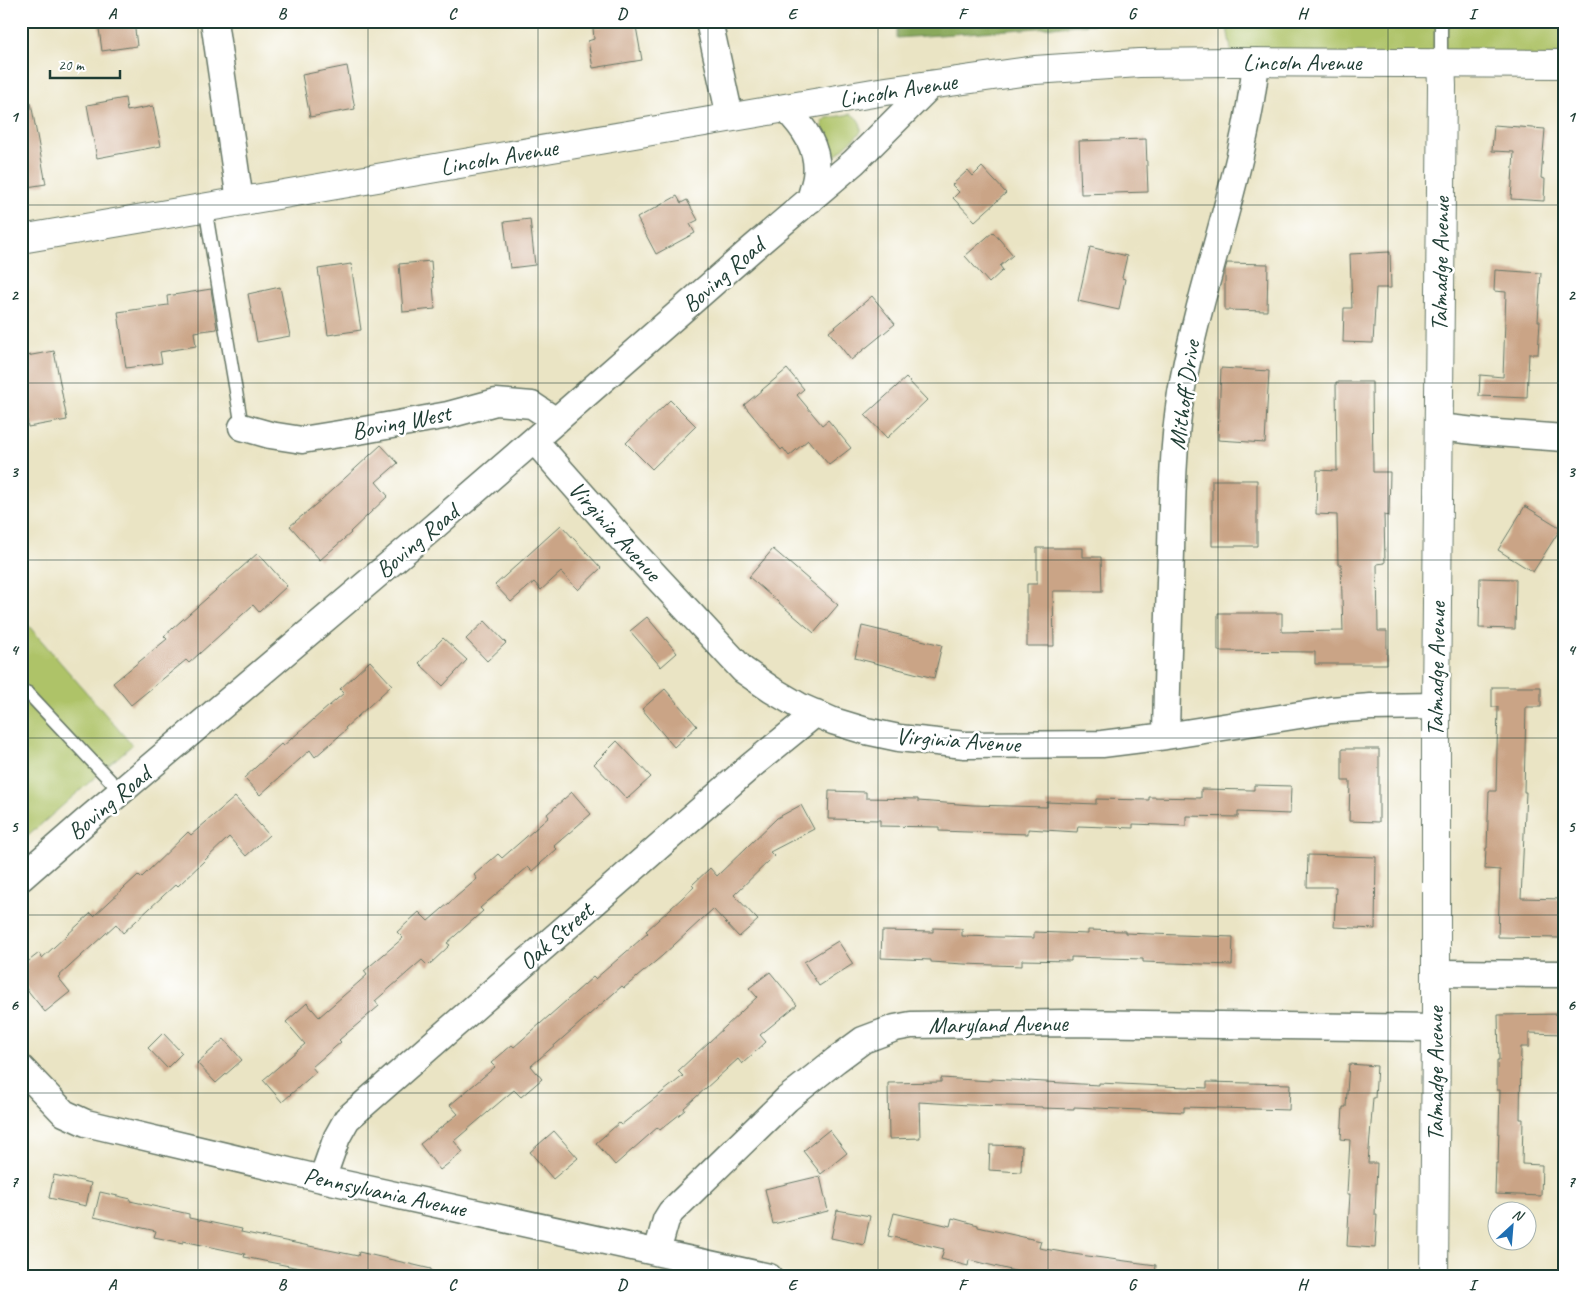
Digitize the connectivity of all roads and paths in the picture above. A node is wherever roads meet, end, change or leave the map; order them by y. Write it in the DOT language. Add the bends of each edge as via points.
graph roads {
  1 [pos="214,21"];
  2 [pos="709,21"];
  3 [pos="1441,21"];
  4 [pos="1256,62"];
  5 [pos="1441,62"];
  6 [pos="1564,64"];
  7 [pos="932,84"];
  8 [pos="785,108"];
  9 [pos="730,117"];
  10 [pos="810,200"];
  11 [pos="240,201"];
  12 [pos="205,208"];
  13 [pos="21,239"];
  14 [pos="556,421"];
  15 [pos="242,427"];
  16 [pos="1439,427"];
  17 [pos="1564,438"];
  18 [pos="534,440"];
  19 [pos="21,690"];
  20 [pos="1436,706"];
  21 [pos="816,713"];
  22 [pos="1166,736"];
  23 [pos="121,792"];
  24 [pos="21,878"];
  25 [pos="1436,973"];
  26 [pos="1564,974"];
  27 [pos="1436,1028"];
  28 [pos="21,1068"];
  29 [pos="322,1179"];
  30 [pos="657,1252"];
  31 [pos="769,1277"];
  32 [pos="1434,1277"];
  1 -- 11 [label="street"];
  2 -- 9 [label="street"];
  3 -- 5 [label="lane"];
  4 -- 5 [label="main road, Lincoln Avenue"];
  4 -- 7 [label="main road, Lincoln Avenue" via="1140,63 1035,70"];
  4 -- 22 [label="street, Mithoff Drive" via="1239,159 1195,326 1181,394 1172,505"];
  5 -- 6 [label="main road, Lincoln Avenue"];
  5 -- 16 [label="main road, Talmadge Avenue"];
  7 -- 8 [label="main road, Lincoln Avenue"];
  7 -- 10 [label="street, Boving Road" via="854,162"];
  8 -- 9 [label="main road, Lincoln Avenue"];
  8 -- 10 [label="street" via="801,124 815,154 816,175"];
  9 -- 11 [label="main road, Lincoln Avenue"];
  10 -- 14 [label="street, Boving Road"];
  11 -- 12 [label="main road, Lincoln Avenue"];
  12 -- 13 [label="main road, Lincoln Avenue"];
  12 -- 15 [label="lane"];
  14 -- 15 [label="street, Boving West" via="532,405 496,402 448,415 302,440"];
  14 -- 18 [label="street, Boving Road"];
  16 -- 17 [label="street"];
  16 -- 20 [label="main road, Talmadge Avenue"];
  18 -- 21 [label="street, Virginia Avenue" via="625,544 744,670 772,690"];
  18 -- 23 [label="street, Boving Road"];
  19 -- 23 [label="lane" via="28,693"];
  20 -- 22 [label="street, Virginia Avenue" via="1331,710"];
  20 -- 25 [label="main road, Talmadge Avenue"];
  21 -- 22 [label="street, Virginia Avenue" via="866,731 898,738 965,745 1102,744"];
  21 -- 29 [label="street, Oak Street" via="347,1118"];
  23 -- 24 [label="street, Boving Road"];
  25 -- 26 [label="street"];
  25 -- 27 [label="main road, Talmadge Avenue"];
  27 -- 30 [label="street, Maryland Avenue" via="1067,1023 911,1025 895,1028 864,1040 843,1055 758,1126 676,1206 666,1220"];
  27 -- 32 [label="main road, Talmadge Avenue"];
  28 -- 29 [label="street, Pennsylvania Avenue" via="64,1114 86,1123"];
  29 -- 30 [label="street, Pennsylvania Avenue"];
  30 -- 31 [label="street, Pennsylvania Avenue"];
}
